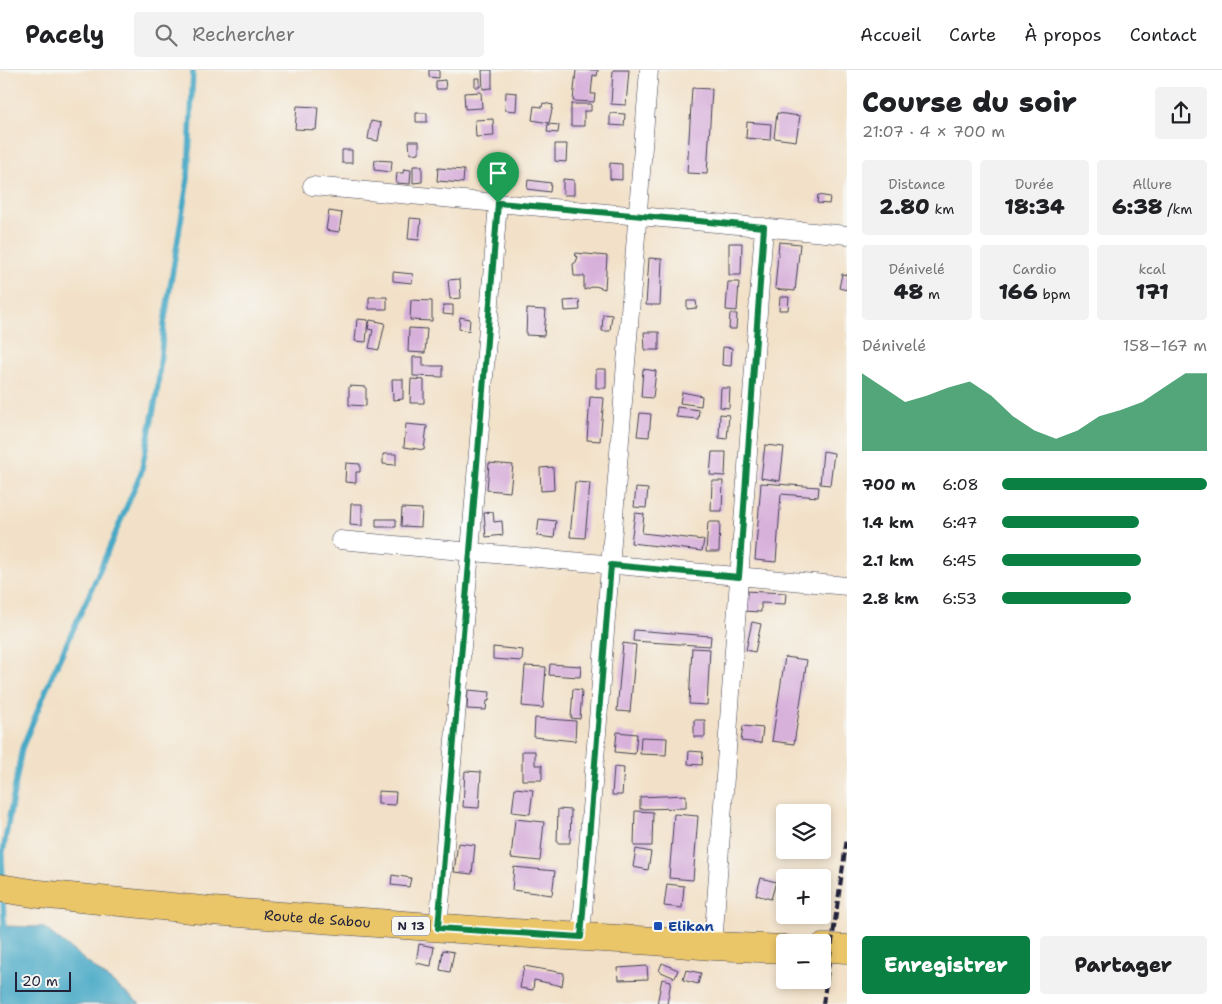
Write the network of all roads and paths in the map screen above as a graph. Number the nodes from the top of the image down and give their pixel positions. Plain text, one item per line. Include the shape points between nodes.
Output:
1 (649, 70) edge
2 (312, 186) dead end
3 (498, 203) junction
4 (638, 216) junction
5 (764, 227) junction
6 (847, 235) edge
7 (340, 540) dead end
8 (470, 552) junction
9 (611, 565) junction
10 (739, 577) junction
11 (847, 586) edge
12 (0, 888) edge
13 (438, 928) junction
14 (581, 937) junction
15 (713, 946) junction
16 (831, 948) edge
17 (776, 949) edge
18 (847, 949) edge

1 - 4 street
2 - 3 street
3 - 4 street
3 - 8 street
4 - 5 street
4 - 9 street
5 - 6 street
5 - 10 street
7 - 8 street
8 - 9 street
8 - 13 street
9 - 10 street
9 - 14 street
10 - 11 street
10 - 15 street
12 - 13 main road, Route de Sabou / N 13 via 212,911
13 - 14 main road, Route de Sabou / N 13
14 - 15 main road, Route de Sabou / N 13
15 - 17 main road, Route de Sabou / N 13
16 - 18 main road

